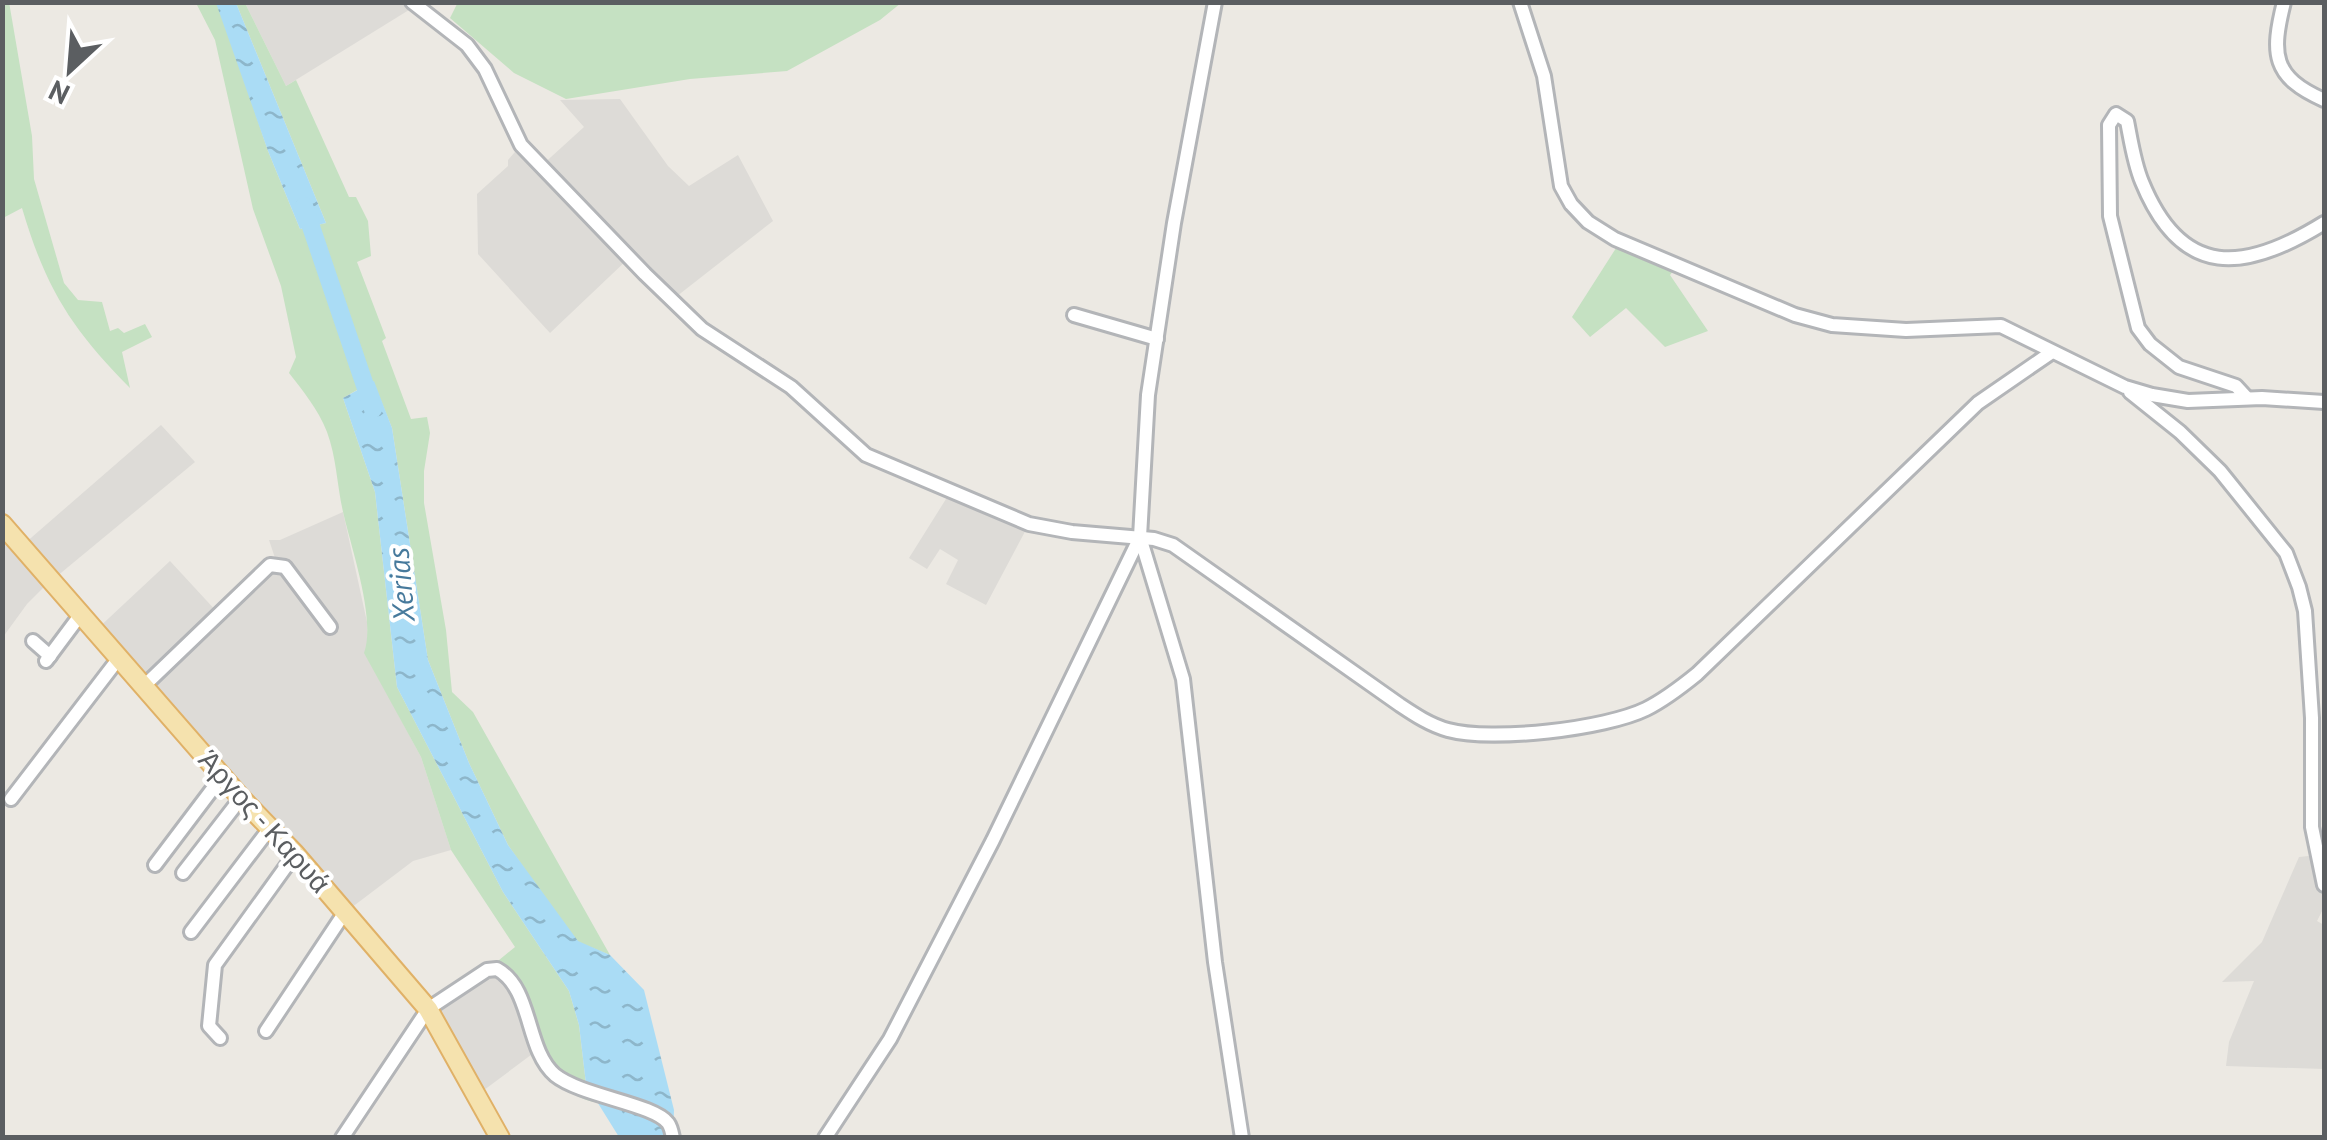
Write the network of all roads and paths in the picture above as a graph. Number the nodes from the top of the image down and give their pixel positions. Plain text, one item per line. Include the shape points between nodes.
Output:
1 (412, 2) edge
2 (1215, 2) edge
3 (1520, 2) edge
4 (2284, 2) edge
5 (2324, 100) edge
6 (2324, 223) edge
7 (1074, 315) dead end
8 (1156, 339) junction
9 (2052, 352) junction
10 (2125, 387) junction
11 (2248, 398) junction
12 (2324, 402) edge
13 (2, 524) edge
14 (1140, 537) junction
15 (81, 614) junction
16 (330, 626) dead end
17 (32, 641) dead end
18 (119, 658) junction
19 (144, 686) junction
20 (223, 776) junction
21 (241, 798) junction
22 (11, 799) dead end
23 (270, 828) junction
24 (295, 854) junction
25 (156, 865) dead end
26 (183, 873) dead end
27 (2324, 884) edge
28 (345, 912) junction
29 (191, 932) dead end
30 (428, 1009) junction
31 (266, 1030) dead end
32 (220, 1038) dead end
33 (342, 1138) edge
34 (500, 1138) edge
35 (673, 1138) edge
36 (826, 1138) edge
37 (1242, 1138) edge

1 - 14 street via 473,52 520,145 645,274 702,328 791,388 866,454 1029,524
2 - 8 street
3 - 9 street via 1544,76 1561,186 1588,222 1795,314 1866,329 1989,324
4 - 5 street via 2278,64 2298,87
6 - 11 street via 2254,254 2206,258 2170,232 2152,204 2127,121 2116,114 2109,126 2110,216 2138,328 2179,367 2236,386
7 - 8 street
8 - 14 street
9 - 10 street
9 - 14 street via 1978,403 1696,674 1644,710 1605,723 1472,734 1436,726 1187,553
10 - 11 street via 2179,400
10 - 27 street via 2220,471 2286,553 2305,611 2312,827
11 - 12 street
13 - 15 main road, Άργος - Καρυά
14 - 36 street via 890,1039
14 - 37 street via 1183,679
15 - 17 street via 48,658
15 - 18 main road, Άργος - Καρυά
16 - 19 street via 285,567 270,565
18 - 19 main road, Άργος - Καρυά
18 - 22 street
19 - 20 main road, Άργος - Καρυά
20 - 21 main road, Άργος - Καρυά
20 - 25 street
21 - 23 main road, Άργος - Καρυά
21 - 26 street
23 - 24 main road, Άργος - Καρυά
23 - 29 street
24 - 28 main road, Άργος - Καρυά
24 - 32 street via 215,966 209,1026
28 - 30 main road, Άργος - Καρυά
28 - 31 street
30 - 33 street
30 - 34 main road, Άργος - Καρυά
30 - 35 street via 497,969 512,982 546,1067 580,1090 653,1113 667,1121

